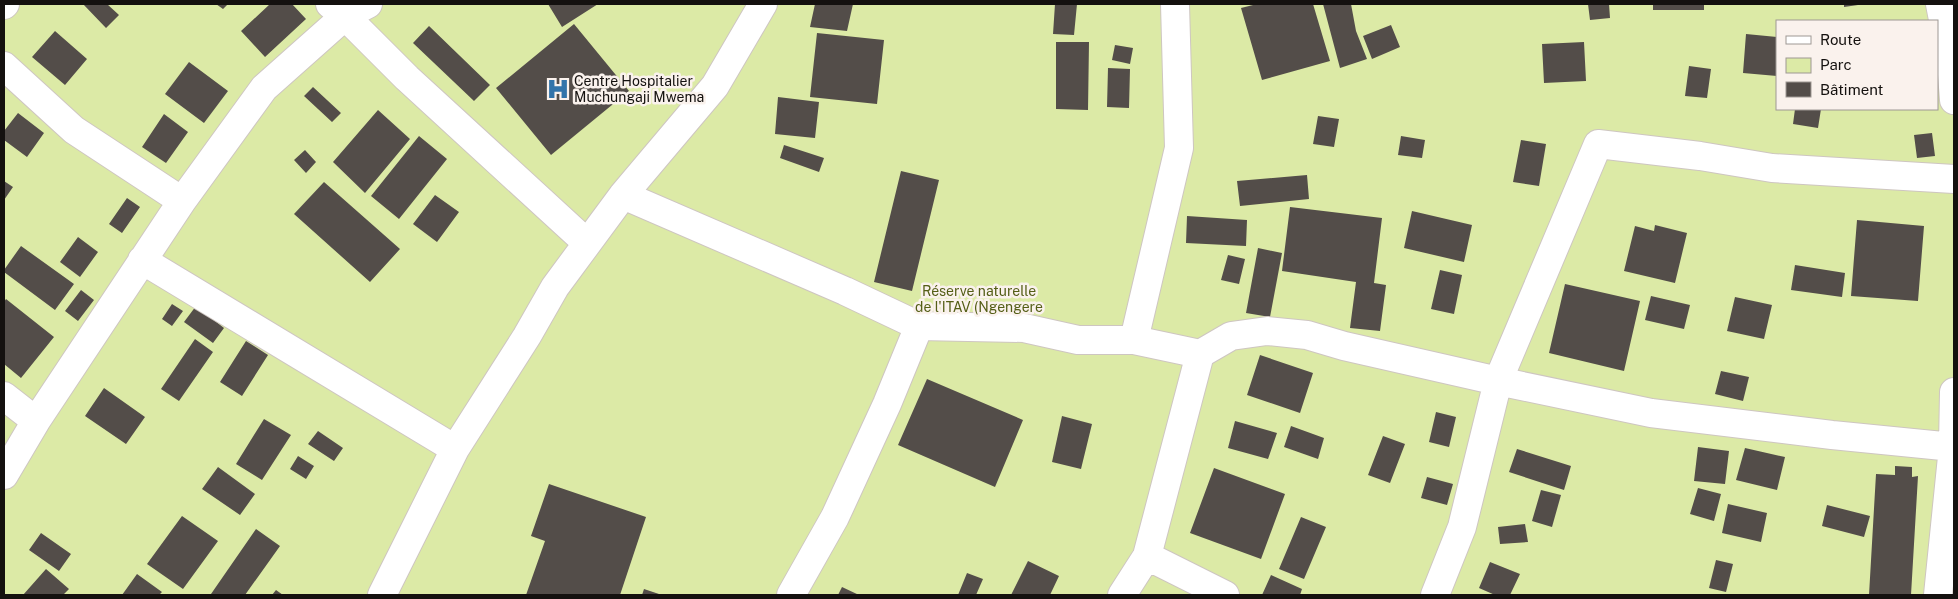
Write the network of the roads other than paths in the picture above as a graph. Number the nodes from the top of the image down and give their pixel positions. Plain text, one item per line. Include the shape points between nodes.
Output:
1 (763, 4) edge
2 (1175, 4) edge
3 (1940, 4) edge
4 (348, 8) edge
5 (1953, 61) edge
6 (4, 66) edge
7 (1954, 100) edge
8 (1954, 179) edge
9 (623, 195) junction
10 (182, 201) junction
11 (586, 244) junction
12 (142, 260) junction
13 (919, 326) junction
14 (1134, 340) junction
15 (1200, 354) junction
16 (1498, 381) junction
17 (1954, 392) edge
18 (4, 396) edge
19 (36, 421) junction
20 (1953, 446) junction
21 (454, 449) junction
22 (4, 475) edge
23 (1147, 556) junction
24 (382, 595) edge
25 (791, 595) edge
26 (1122, 595) edge
27 (1225, 595) edge
28 (1435, 595) edge
29 (1938, 595) edge

1 - 9 street via 715,86
2 - 14 street via 1179,148
3 - 5 street
4 - 10 street via 264,88
4 - 11 street via 407,78
5 - 7 street
6 - 10 street via 74,130
8 - 16 street via 1772,168 1598,144
9 - 11 street
9 - 13 street
10 - 12 street
11 - 21 street via 555,287
12 - 19 street
12 - 21 street
13 - 14 street via 1024,328 1078,340
13 - 25 street via 835,517
14 - 15 street
15 - 16 street via 1231,336 1267,331 1306,335
15 - 23 street
16 - 20 street via 1651,413
16 - 28 street via 1462,527
17 - 20 street
18 - 19 street
19 - 22 street
20 - 29 street
21 - 24 street
23 - 26 street
23 - 27 street

